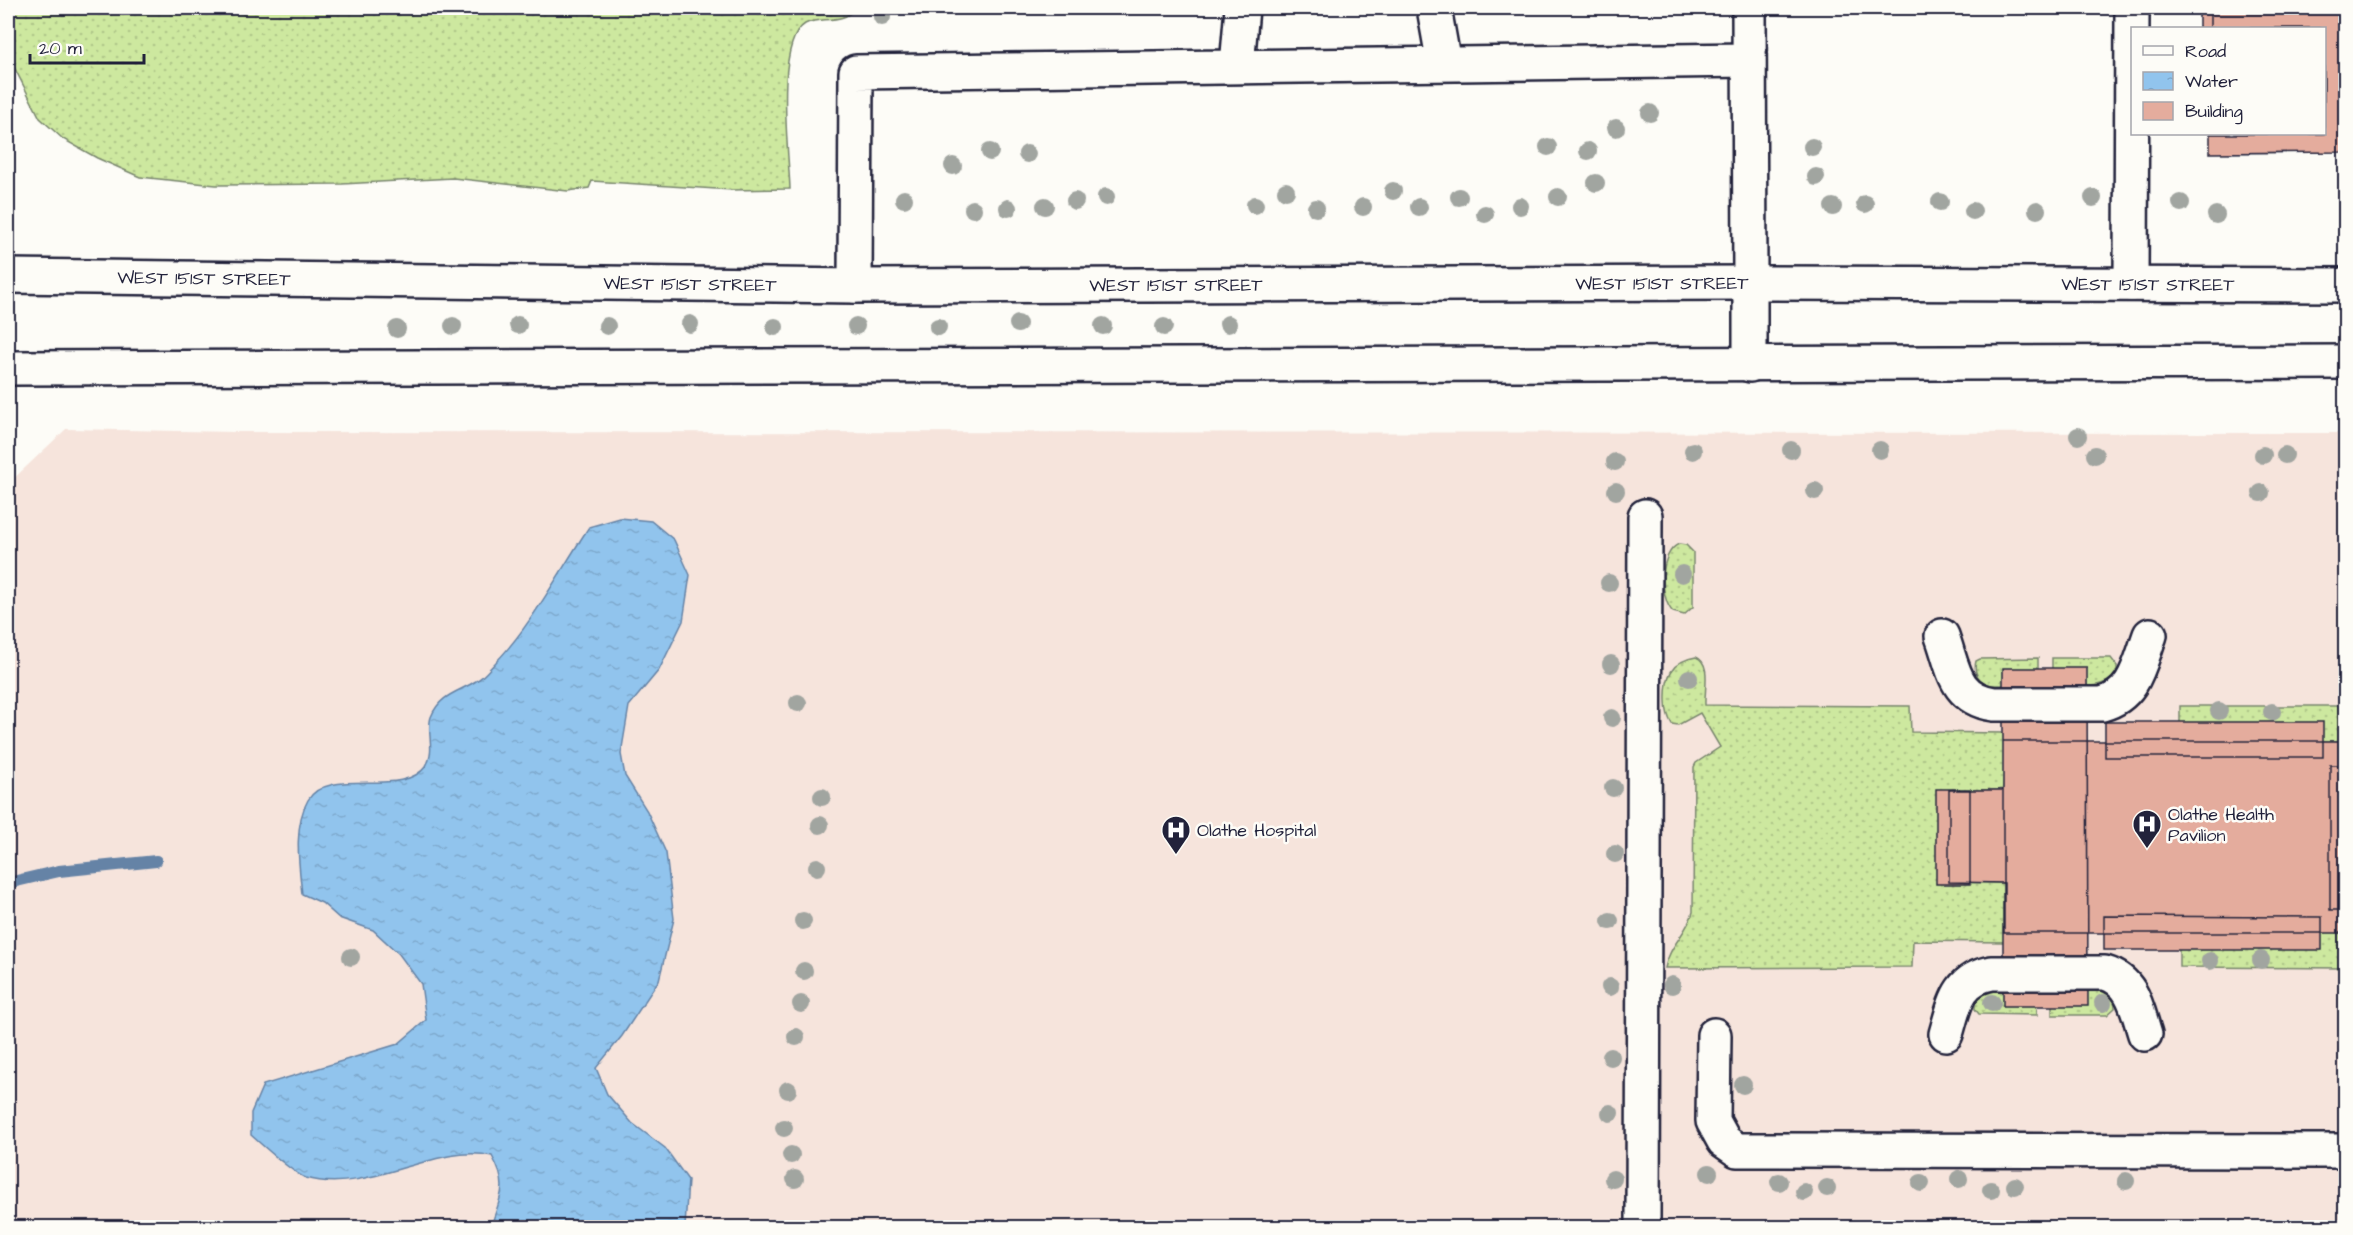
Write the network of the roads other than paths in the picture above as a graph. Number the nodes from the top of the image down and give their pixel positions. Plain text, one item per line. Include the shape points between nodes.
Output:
1 (1242, 8) edge
2 (1434, 8) edge
3 (1749, 8) edge
4 (2132, 8) edge
5 (2132, 27) edge
6 (1749, 60) junction
7 (1444, 64) junction
8 (1237, 66) junction
9 (2132, 135) edge
10 (8, 276) edge
11 (1750, 283) junction
12 (2131, 284) junction
13 (855, 285) junction
14 (2346, 285) edge
15 (2346, 362) edge
16 (1750, 365) junction
17 (8, 368) edge
18 (1645, 516) dead end
19 (2150, 635) dead end
20 (1942, 636) dead end
21 (1946, 1034) dead end
22 (2145, 1034) dead end
23 (1713, 1035) dead end
24 (2346, 1151) edge
25 (1643, 1227) edge

1 - 8 main road
2 - 7 main road
3 - 6 main road
4 - 5 main road
6 - 7 main road
6 - 11 main road
7 - 8 main road
8 - 13 main road via 856,72
9 - 12 main road
10 - 13 main road, WEST 151ST STREET
11 - 12 main road, WEST 151ST STREET
11 - 13 main road, WEST 151ST STREET
11 - 16 main road
12 - 14 main road, WEST 151ST STREET
15 - 16 main road
16 - 17 main road
18 - 25 main road
19 - 20 main road via 2130,687 2117,700 2102,704 1978,702 1966,695 1959,683
21 - 22 main road via 1958,996 1977,975 2105,973 2125,982
23 - 24 main road via 1713,1121 1724,1141 1737,1150

